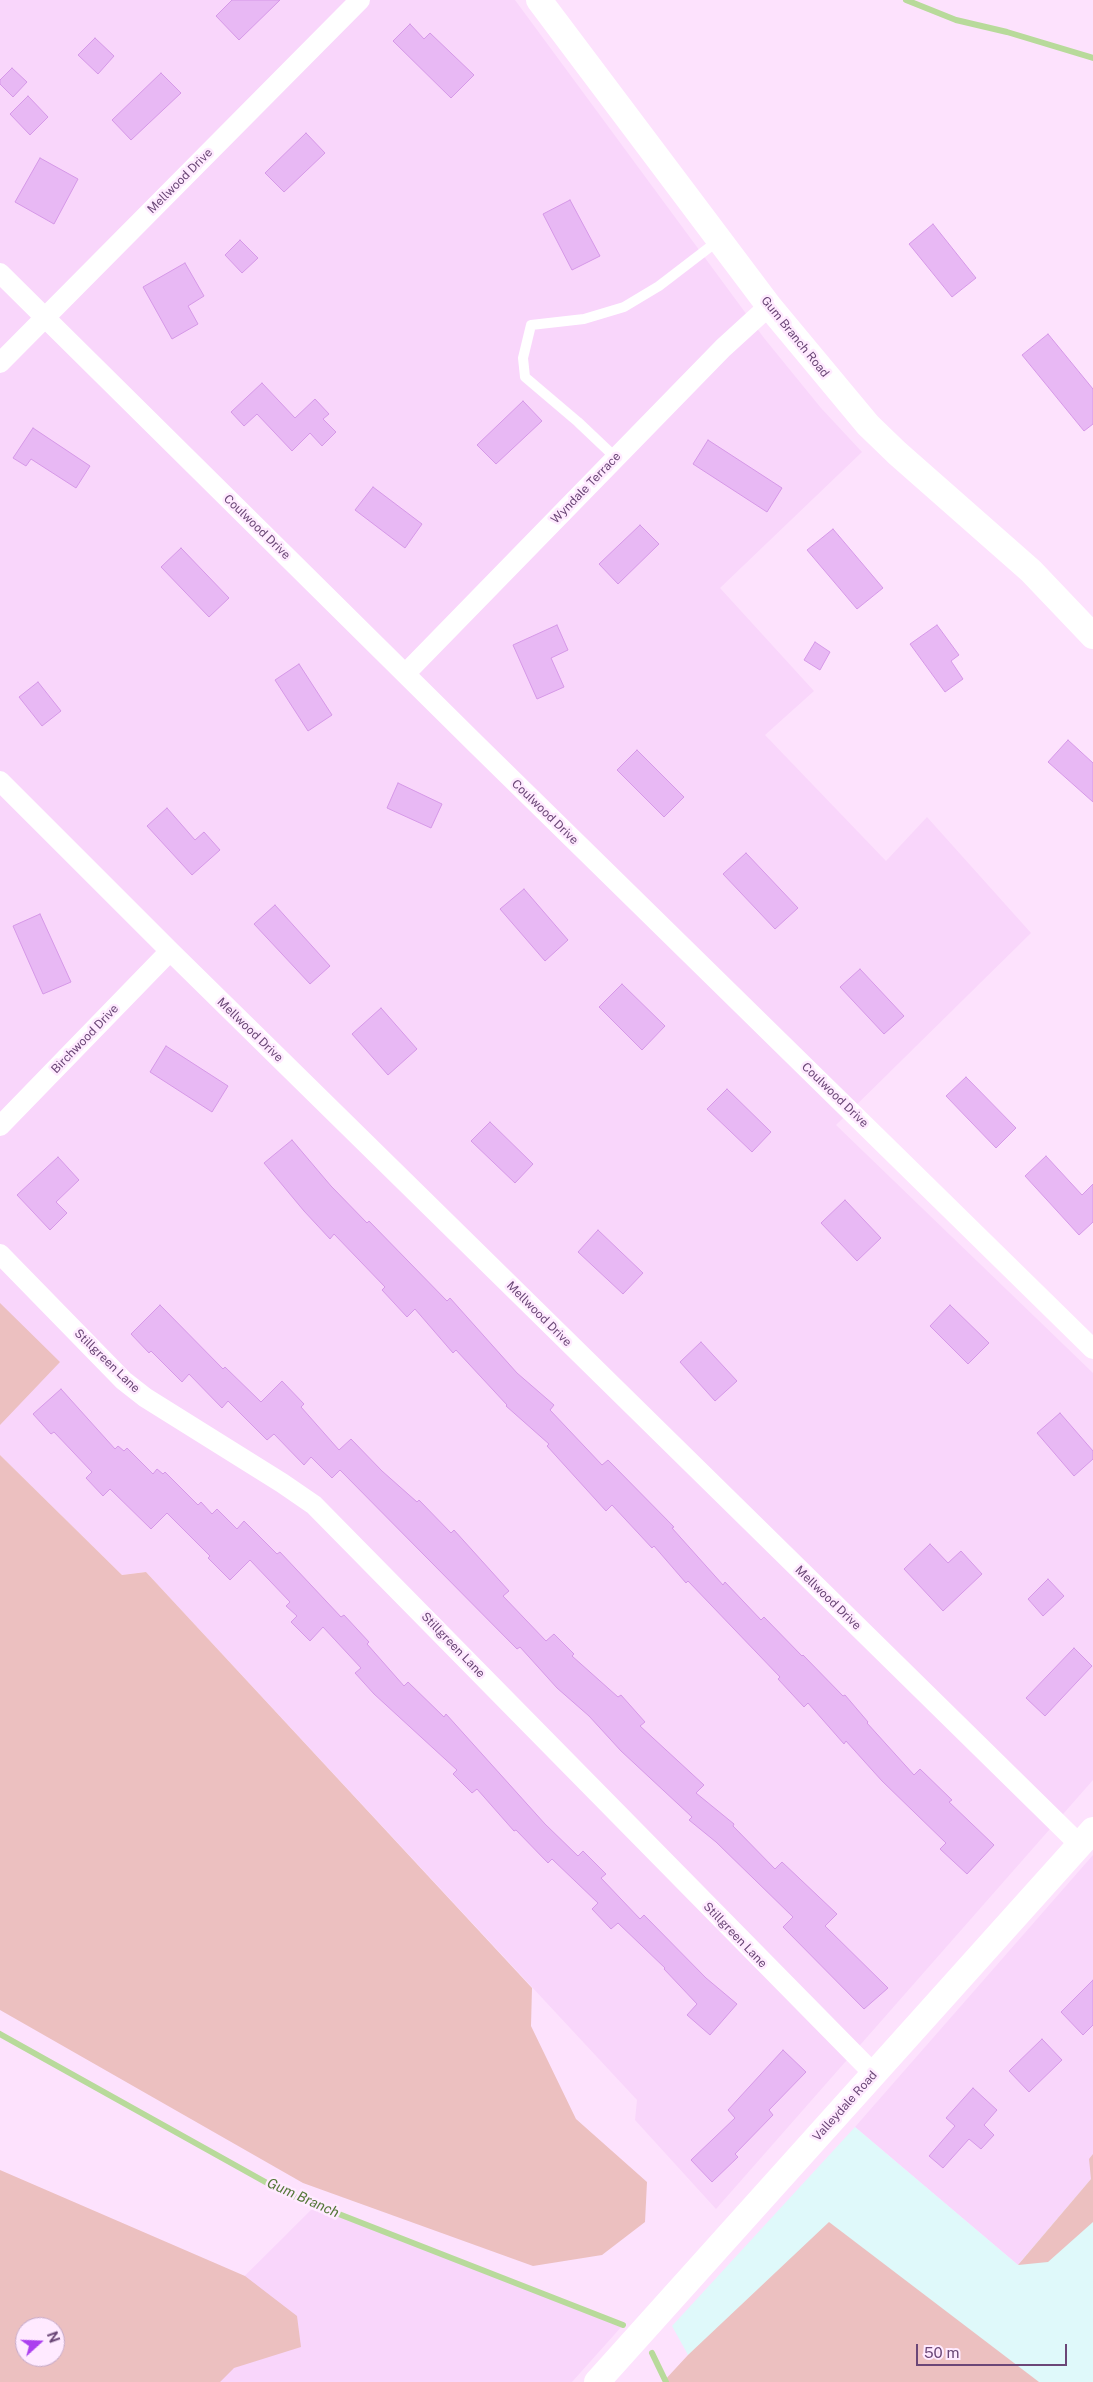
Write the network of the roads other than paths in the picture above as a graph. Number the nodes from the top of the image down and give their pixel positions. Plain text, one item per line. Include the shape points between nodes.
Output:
1 (360, 0) edge
2 (539, 0) edge
3 (719, 240) junction
4 (0, 273) edge
5 (769, 306) junction
6 (44, 318) junction
7 (0, 363) edge
8 (616, 458) junction
9 (1093, 636) edge
10 (406, 673) junction
11 (0, 781) edge
12 (170, 951) junction
13 (0, 1126) edge
14 (0, 1254) edge
15 (1093, 1349) edge
16 (1086, 1838) edge
17 (874, 2074) junction
18 (597, 2382) edge

1 - 6 street, Mellwood Drive
2 - 3 street, Gum Branch Road
3 - 5 street, Gum Branch Road
3 - 8 lane via 659,286 624,307 584,319 531,325 523,358 525,377
4 - 6 street, Coulwood Drive
5 - 8 street, Wyndale Terrace
5 - 9 street, Gum Branch Road via 868,425 1031,571
6 - 7 street, Mellwood Drive
6 - 10 street, Coulwood Drive
8 - 10 street, Wyndale Terrace
10 - 15 street, Coulwood Drive
11 - 12 street, Mellwood Drive
12 - 13 street, Birchwood Drive
12 - 16 street, Mellwood Drive
14 - 17 street, Stillgreen Lane via 123,1380 314,1505
16 - 17 street, Valleydale Road
17 - 18 street, Valleydale Road

